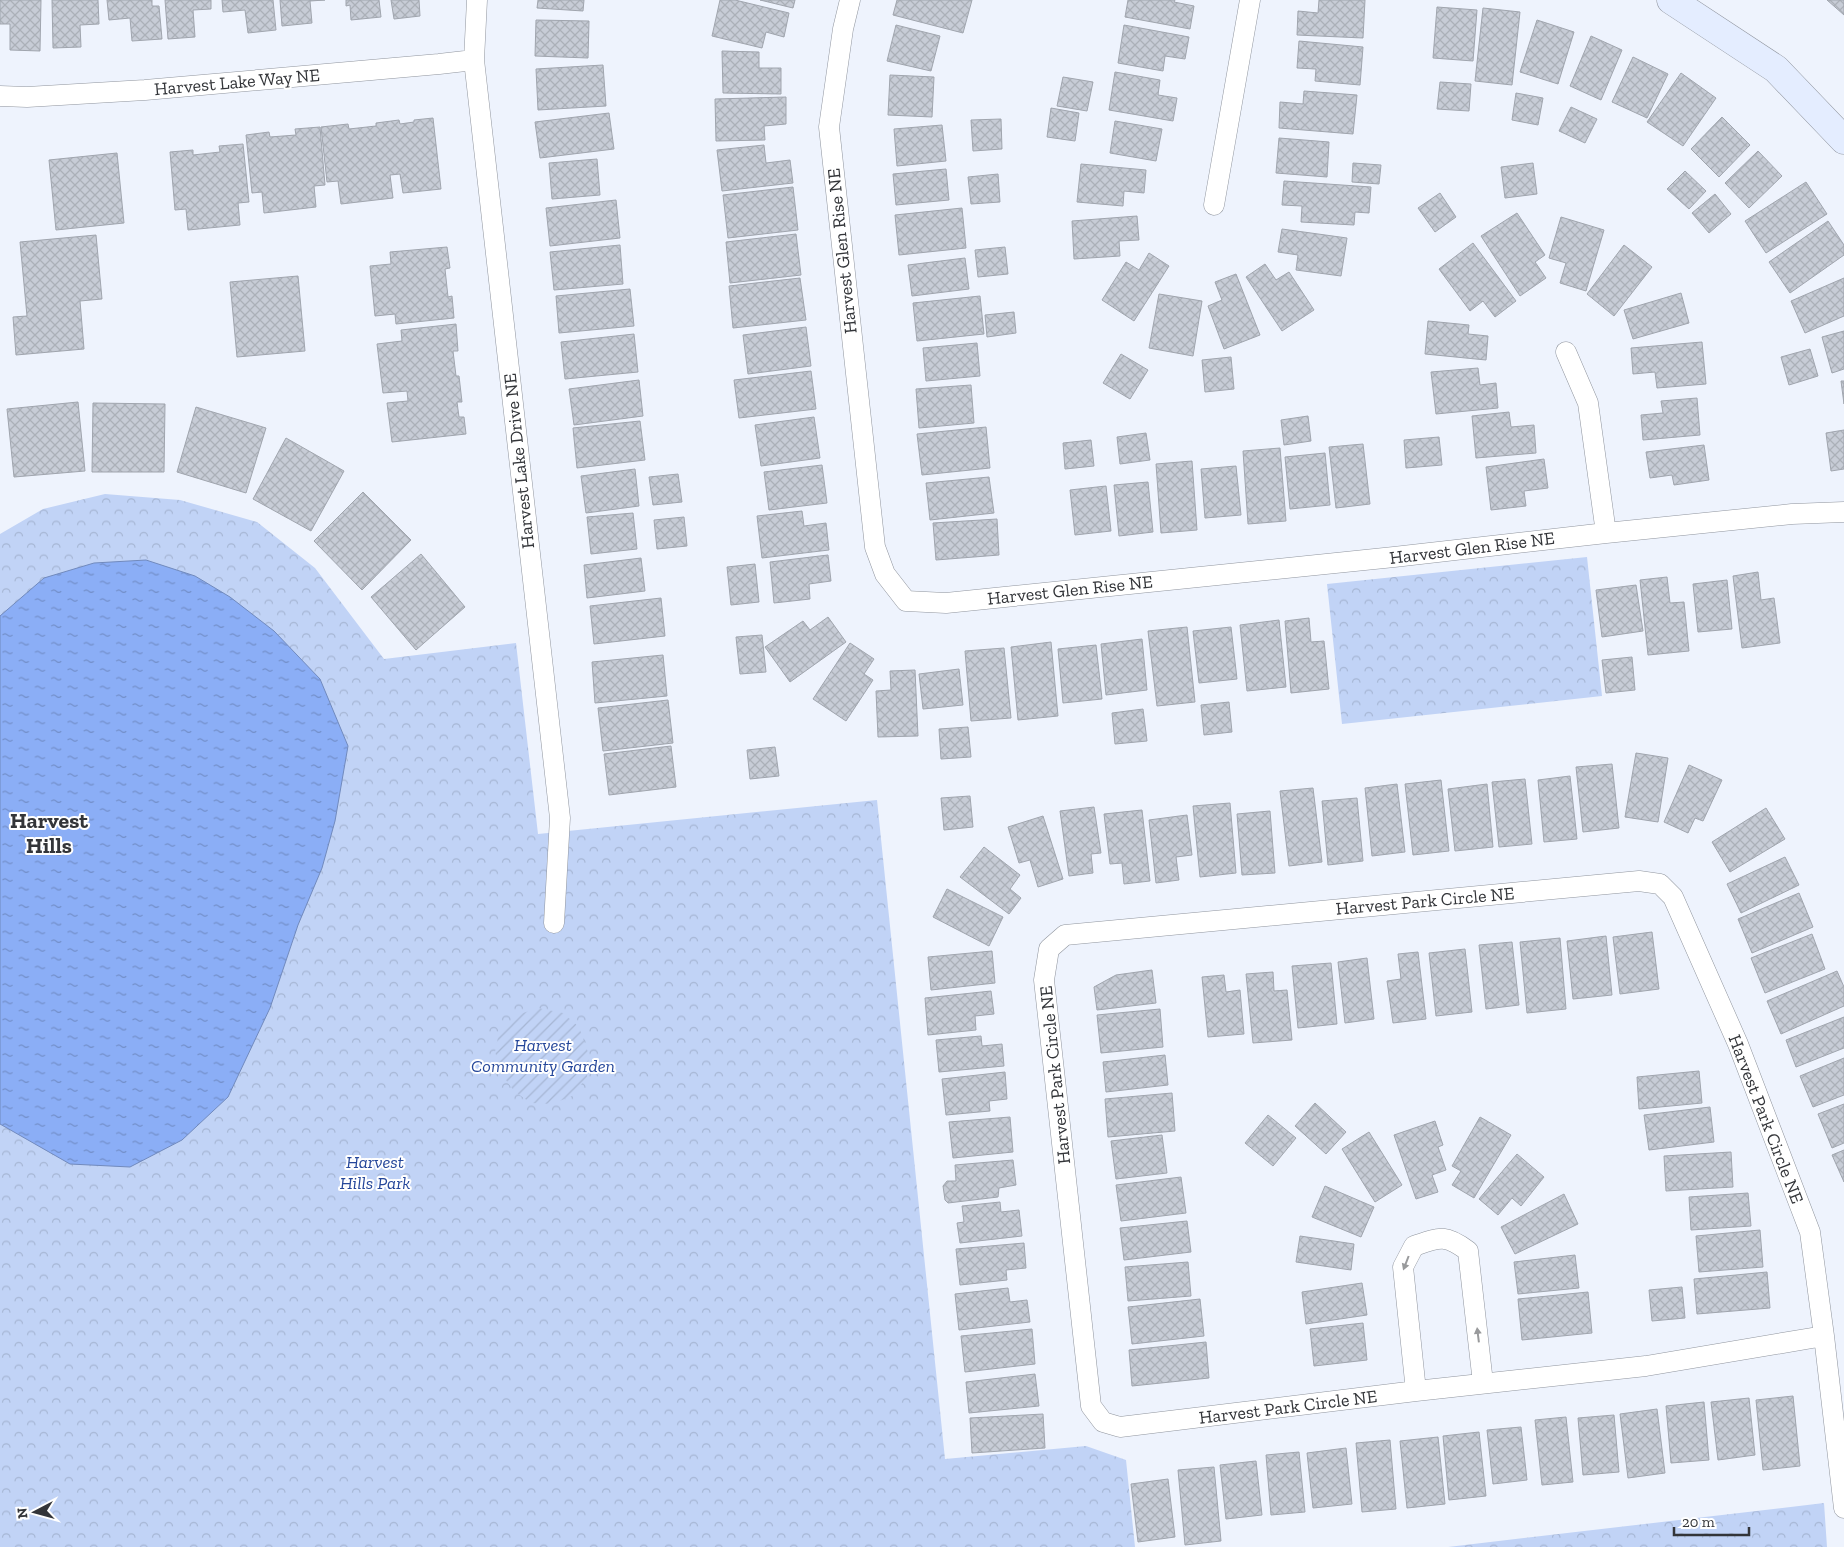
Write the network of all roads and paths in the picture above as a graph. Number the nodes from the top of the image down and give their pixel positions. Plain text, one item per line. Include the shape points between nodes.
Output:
1 (477, 0) edge
2 (850, 0) edge
3 (1250, 0) edge
4 (1671, 0) edge
5 (474, 60) junction
6 (0, 96) edge
7 (1844, 140) edge
8 (1214, 205) dead end
9 (1566, 352) dead end
10 (1844, 512) edge
11 (1606, 533) junction
12 (554, 923) dead end
13 (1824, 1336) junction
14 (1483, 1383) junction
15 (1416, 1391) junction
16 (1844, 1508) edge

1 - 5 street, Harvest Lake Drive NE
2 - 11 street, Harvest Glen Rise NE via 842,29 829,127 875,547 885,574 906,601 946,604
3 - 8 street
4 - 7 street via 1776,69
5 - 6 street, Harvest Lake Way NE via 145,90
5 - 12 street, Harvest Lake Drive NE via 560,818
9 - 11 street via 1588,403
10 - 11 street, Harvest Glen Rise NE via 1792,514
13 - 14 street, Harvest Park Circle NE via 1646,1366
13 - 15 street, Harvest Park Circle NE via 1810,1232 1738,1044 1673,897 1660,884 1639,881 1065,935 1049,949 1044,980 1091,1406 1103,1422 1120,1427
13 - 16 street, Harvest Park Circle NE
14 - 15 street, Harvest Park Circle NE
14 -> 15 street via 1468,1251 1453,1239 1436,1238 1414,1246 1403,1267

